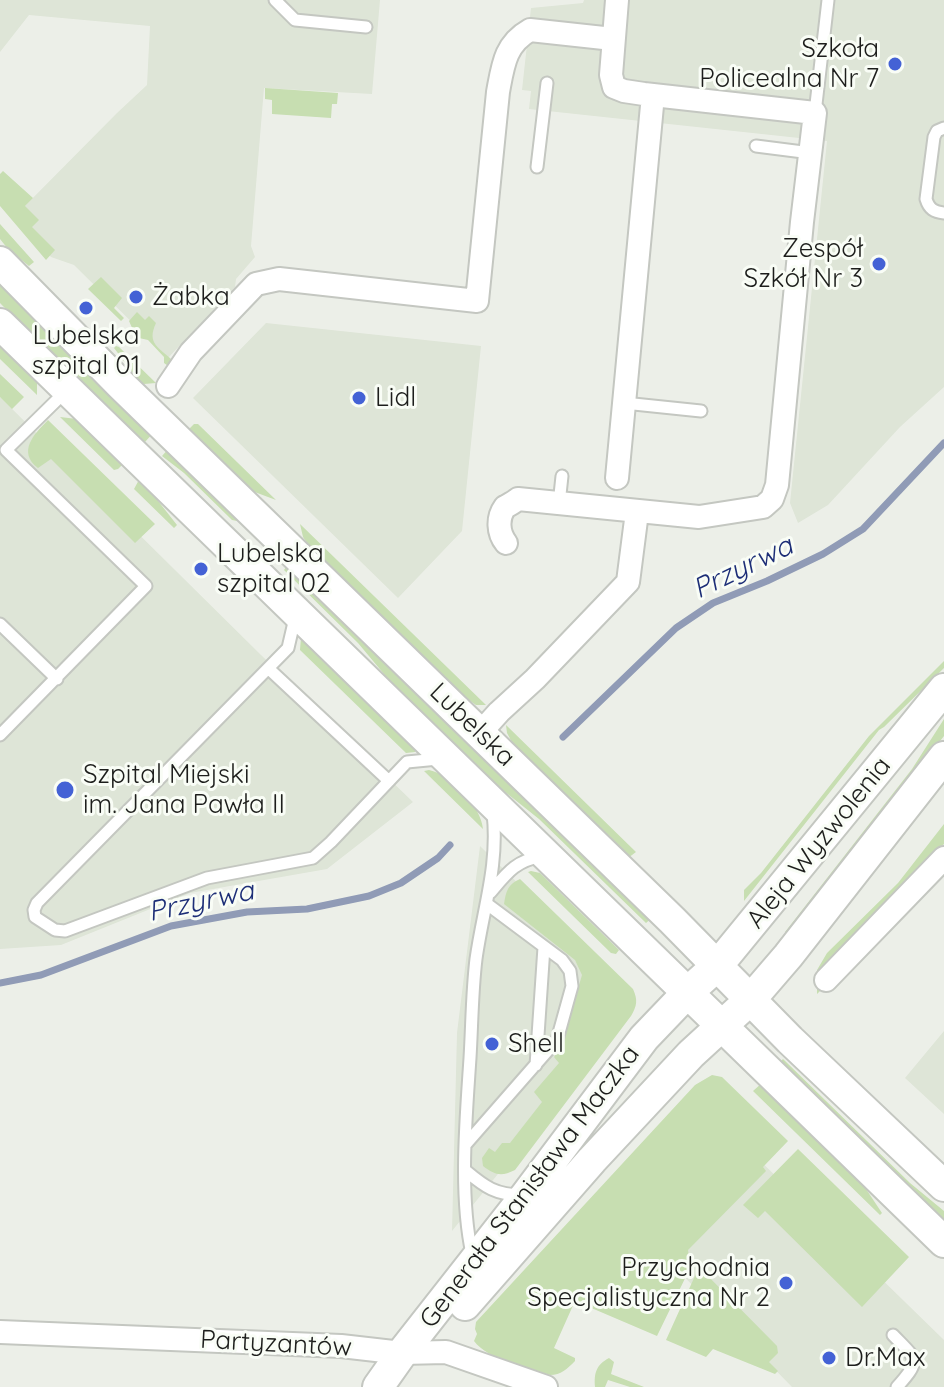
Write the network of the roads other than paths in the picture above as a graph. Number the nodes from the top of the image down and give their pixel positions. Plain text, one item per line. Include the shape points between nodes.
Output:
1 (275, 0) edge
2 (617, 0) edge
3 (828, 0) edge
4 (366, 27) dead end
5 (613, 39) junction
6 (547, 83) dead end
7 (653, 95) junction
8 (815, 113) junction
9 (944, 128) edge
10 (756, 146) dead end
11 (811, 153) junction
12 (537, 167) dead end
13 (944, 213) edge
14 (0, 262) edge
15 (0, 324) edge
16 (168, 386) joint
17 (67, 390) junction
18 (624, 403) junction
19 (146, 408) junction
20 (701, 411) dead end
21 (562, 476) dead end
22 (621, 500) junction
23 (559, 504) junction
24 (273, 531) junction
25 (506, 543) dead end
26 (244, 562) junction
27 (296, 613) junction
28 (0, 624) edge
29 (269, 669) junction
30 (57, 679) junction
31 (944, 689) edge
32 (480, 733) junction
33 (0, 735) edge
34 (944, 757) edge
35 (446, 758) junction
36 (389, 781) junction
37 (492, 802) junction
38 (545, 855) junction
39 (944, 858) edge
40 (488, 899) junction
41 (544, 947) junction
42 (718, 965) junction
43 (826, 980) dead end
44 (688, 992) junction
45 (751, 999) junction
46 (721, 1026) junction
47 (536, 1065) junction
48 (466, 1144) junction
49 (466, 1171) junction
50 (944, 1186) edge
51 (526, 1195) junction
52 (944, 1242) edge
53 (474, 1262) junction
54 (0, 1332) edge
55 (893, 1335) dead end
56 (413, 1352) junction
57 (378, 1387) edge
58 (386, 1387) edge
59 (546, 1387) edge
60 (897, 1387) edge

1 - 4 lane via 295,20
2 - 5 street
3 - 8 lane
5 - 7 street via 614,87
5 - 16 street via 530,30 509,49 498,92 477,301 265,281 256,284 191,352
6 - 12 lane
7 - 8 street
7 - 18 street
8 - 11 street
9 - 13 lane via 934,137 926,199 936,212
10 - 11 lane
11 - 22 street via 772,499 763,507 699,517
14 - 19 main road, Lubelska
15 - 17 main road, Lubelska
16 - 19 lane
17 - 26 main road, Lubelska
17 - 30 lane via 6,450 146,586
18 - 20 lane
18 - 22 street
19 - 24 main road, Lubelska
21 - 23 lane
22 - 23 street
22 - 32 street via 628,582
23 - 25 street via 518,499 505,507 499,522
24 - 26 main road
24 - 32 main road, Lubelska
26 - 27 main road, Lubelska
27 - 29 lane via 288,648
27 - 35 main road, Lubelska
28 - 30 lane
29 - 36 lane
29 - 36 lane via 37,903 35,917 65,931 207,878 313,858
30 - 33 lane
31 - 42 main road, Aleja Wyzwolenia
32 - 42 main road, Lubelska
34 - 45 main road, Aleja Wyzwolenia
35 - 36 lane via 407,762
35 - 37 main road, Lubelska
37 - 38 main road, Lubelska
37 - 40 lane
38 - 40 lane via 512,867
38 - 44 main road, Lubelska
39 - 43 street
40 - 41 lane
40 - 48 lane via 476,959
41 - 47 lane
41 - 47 lane via 567,965 572,986 557,1040
42 - 44 main road, Aleja Wyzwolenia
42 - 45 main road, Lubelska
44 - 46 main road, Lubelska
44 - 51 main road, Generała Stanisława Maczka via 644,1038
45 - 46 main road, Aleja Wyzwolenia
45 - 50 main road, Lubelska
46 - 52 main road, Lubelska
46 - 56 main road, Generała Stanisława Maczka
47 - 48 lane
48 - 49 lane
49 - 51 lane via 500,1193
49 - 53 lane via 466,1222
51 - 53 main road, Generała Stanisława Maczka
53 - 56 main road, Generała Stanisława Maczka
54 - 56 street, Partyzantów
55 - 60 lane via 915,1362
56 - 57 main road, Generała Stanisława Maczka
56 - 58 main road, Generała Stanisława Maczka
56 - 59 street, Partyzantów via 446,1352

